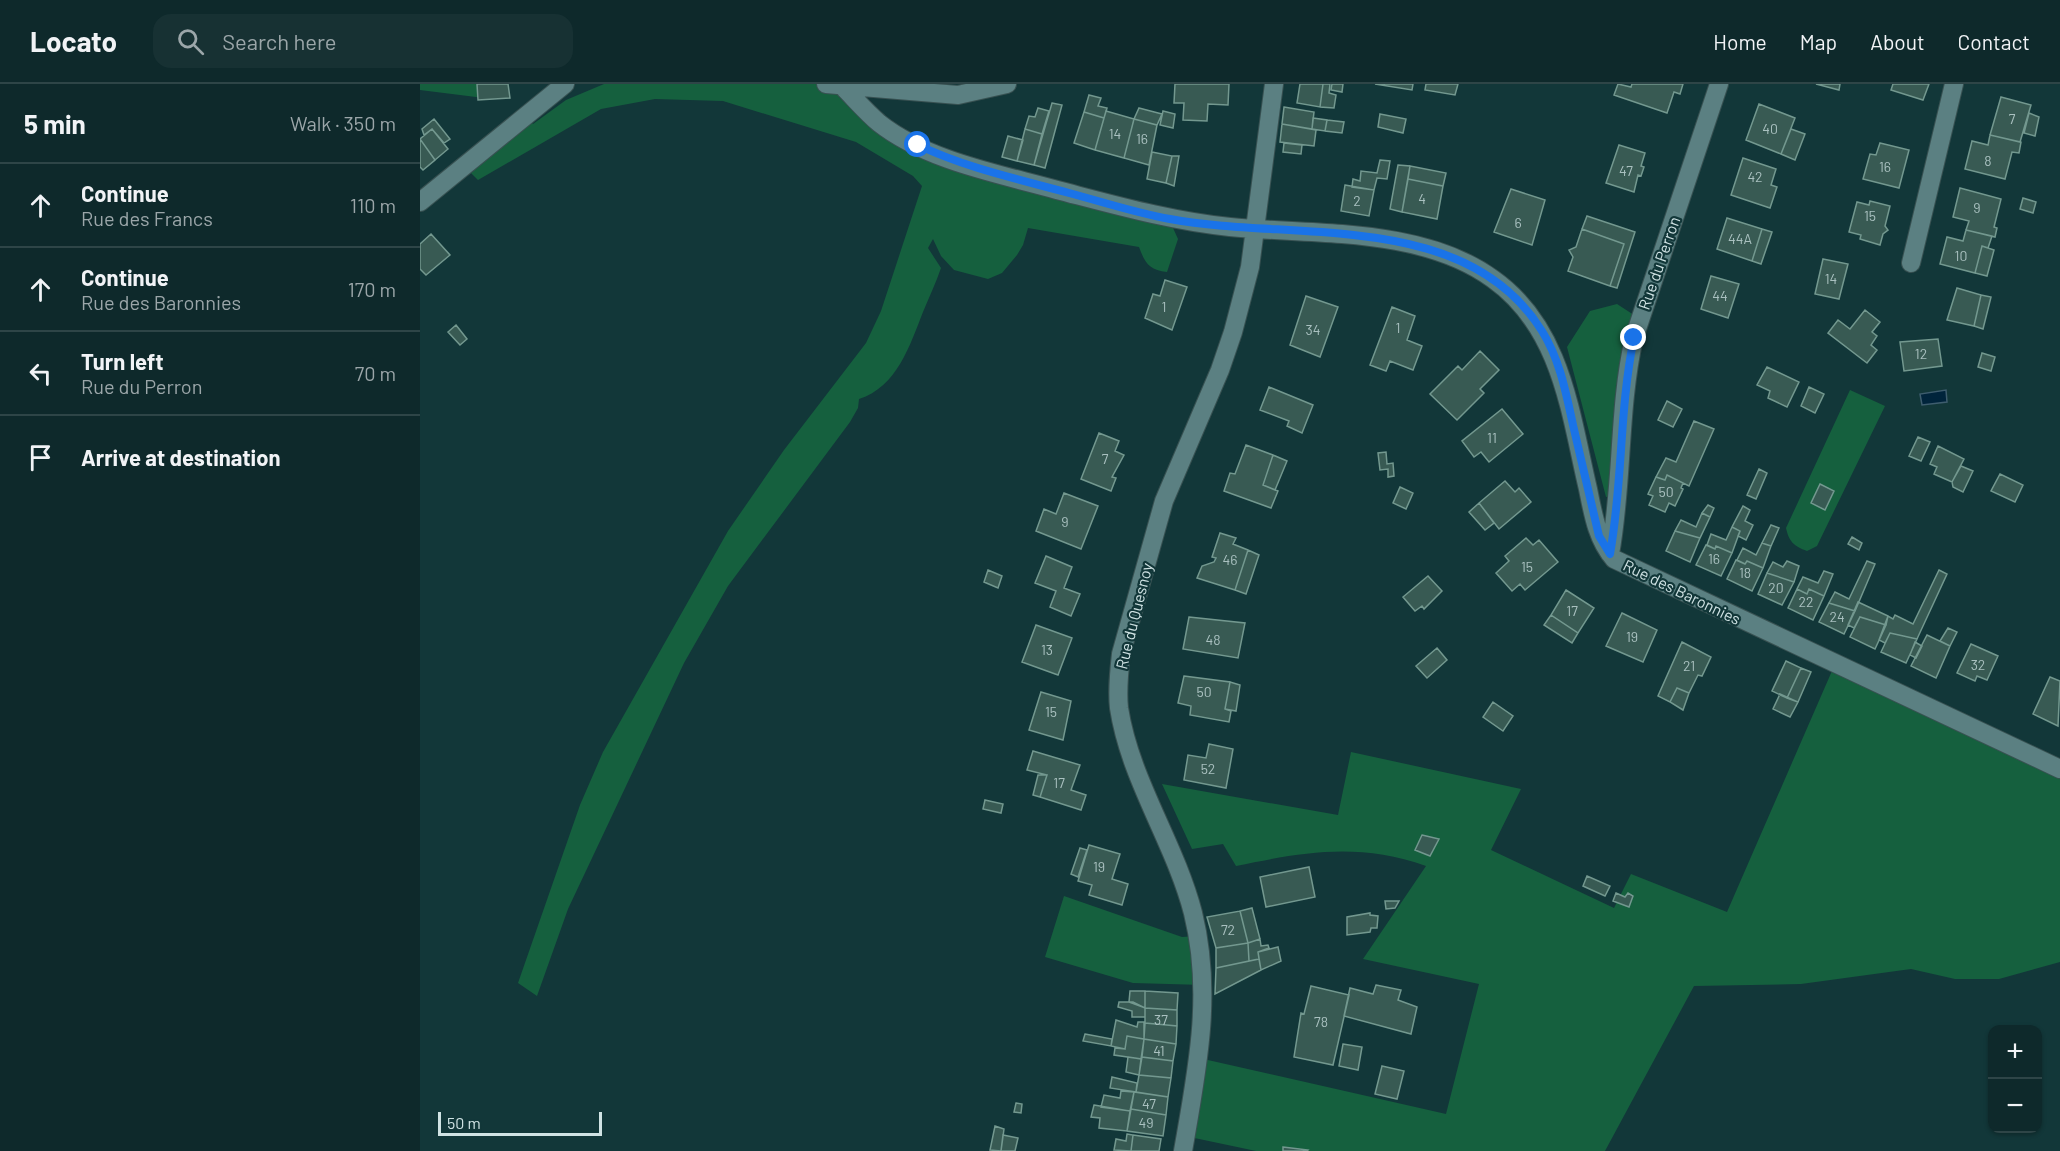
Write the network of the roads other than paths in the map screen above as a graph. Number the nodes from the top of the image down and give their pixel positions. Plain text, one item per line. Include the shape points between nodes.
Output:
1 (564, 84) edge
2 (1007, 84) edge
3 (1274, 84) edge
4 (1719, 84) edge
5 (1954, 84) edge
6 (835, 86) edge
7 (420, 202) edge
8 (1256, 229) junction
9 (1911, 263) dead end
10 (1610, 554) junction
11 (2060, 769) edge
12 (1183, 1151) edge

1 - 7 street
2 - 6 street via 958,95
3 - 8 street, Rue du Quesnoy
4 - 10 street, Rue du Perron via 1634,338 1618,512
5 - 9 street
6 - 8 street, Rue des Baronnies via 880,123 952,162 1169,219
8 - 10 street, Rue des Baronnies via 1418,246 1472,265 1514,296 1542,332 1556,360 1599,536
8 - 12 street, Rue du Quesnoy via 1233,332 1164,501 1121,654 1118,679 1127,744 1168,842 1192,911 1202,959 1199,1058
10 - 11 street, Rue des Baronnies via 1623,565

